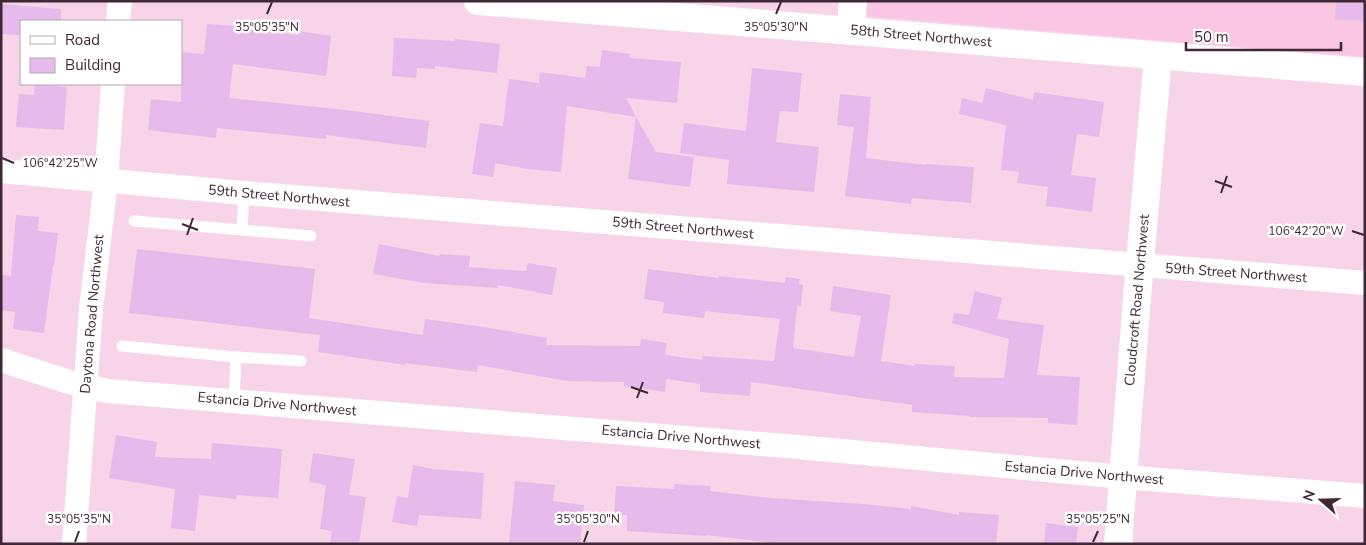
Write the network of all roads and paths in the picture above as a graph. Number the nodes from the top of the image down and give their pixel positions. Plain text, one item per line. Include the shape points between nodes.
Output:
1 (120, 1) edge
2 (478, 1) edge
3 (853, 1) edge
4 (118, 20) edge
5 (851, 31) junction
6 (1158, 56) junction
7 (1365, 72) edge
8 (113, 85) edge
9 (1, 171) edge
10 (106, 181) junction
11 (244, 193) junction
12 (134, 221) dead end
13 (242, 230) junction
14 (311, 236) dead end
15 (1140, 266) junction
16 (1365, 284) edge
17 (122, 346) dead end
18 (236, 357) junction
19 (1, 360) edge
20 (301, 361) dead end
21 (86, 386) junction
22 (234, 401) junction
23 (1123, 477) junction
24 (1365, 496) edge
25 (74, 544) edge
26 (1118, 544) edge

1 - 4 street
2 - 5 street, 58th Street Northwest
3 - 5 street
5 - 6 street, 58th Street Northwest
6 - 7 street, 58th Street Northwest
6 - 15 street, Cloudcroft Road Northwest
8 - 10 street, Daytona Road Northwest
9 - 10 street, 59th Street Northwest
10 - 11 street, 59th Street Northwest
10 - 21 street, Daytona Road Northwest via 91,309
11 - 13 lane
11 - 15 street, 59th Street Northwest
12 - 13 lane
13 - 14 lane
15 - 16 street, 59th Street Northwest
15 - 23 street, Cloudcroft Road Northwest
17 - 18 lane
18 - 20 lane
18 - 22 lane
19 - 21 street, Estancia Drive Northwest
21 - 22 street, Estancia Drive Northwest
21 - 25 street, Daytona Road Northwest
22 - 23 street, Estancia Drive Northwest
23 - 24 street, Estancia Drive Northwest
23 - 26 street, Cloudcroft Road Northwest

